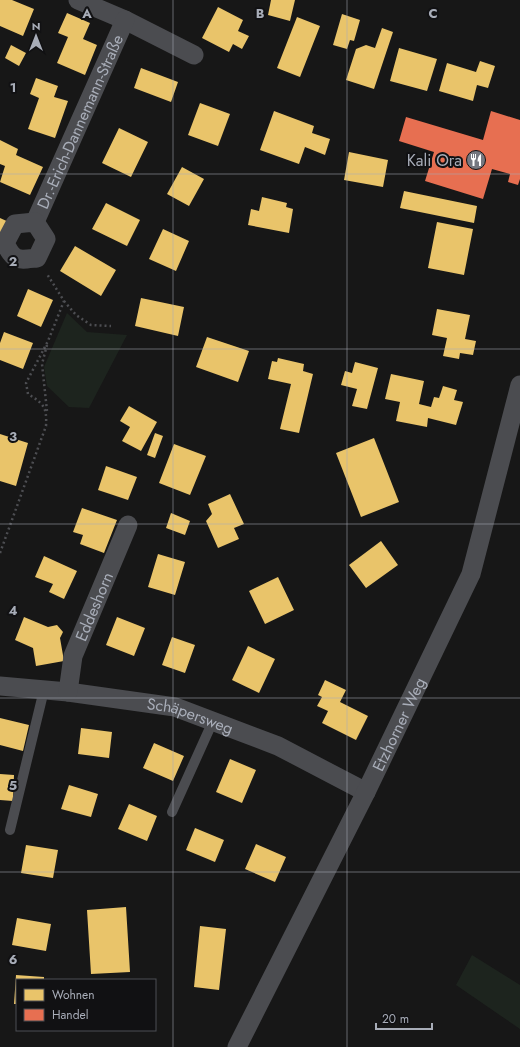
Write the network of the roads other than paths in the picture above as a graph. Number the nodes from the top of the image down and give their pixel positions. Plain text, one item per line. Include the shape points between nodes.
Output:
1 (78, 0) edge
2 (125, 20) junction
3 (194, 55) dead end
4 (35, 222) junction
5 (520, 385) edge
6 (516, 416) edge
7 (128, 525) dead end
8 (0, 686) edge
9 (44, 690) junction
10 (68, 692) junction
11 (213, 722) junction
12 (366, 792) junction
13 (172, 812) dead end
14 (10, 830) dead end
15 (237, 1047) edge

1 - 2 street, Dr.-Erich-Dannemann-Straße
2 - 3 street, Dr.-Erich-Dannemann-Straße
2 - 4 street, Dr.-Erich-Dannemann-Straße
4 - 4 street, Dr.-Erich-Dannemann-Straße via 46,239 37,258 17,260 11,255 5,243 15,224
5 - 6 street, Etzhorner Weg
6 - 12 street, Etzhorner Weg via 471,574
7 - 10 street, Eddeshorn via 73,656
8 - 9 street, Schäpersweg
9 - 10 street, Schäpersweg
9 - 14 lane
10 - 11 street, Schäpersweg via 175,707
11 - 12 street, Schäpersweg via 278,746
11 - 13 lane
12 - 15 street, Etzhorner Weg

